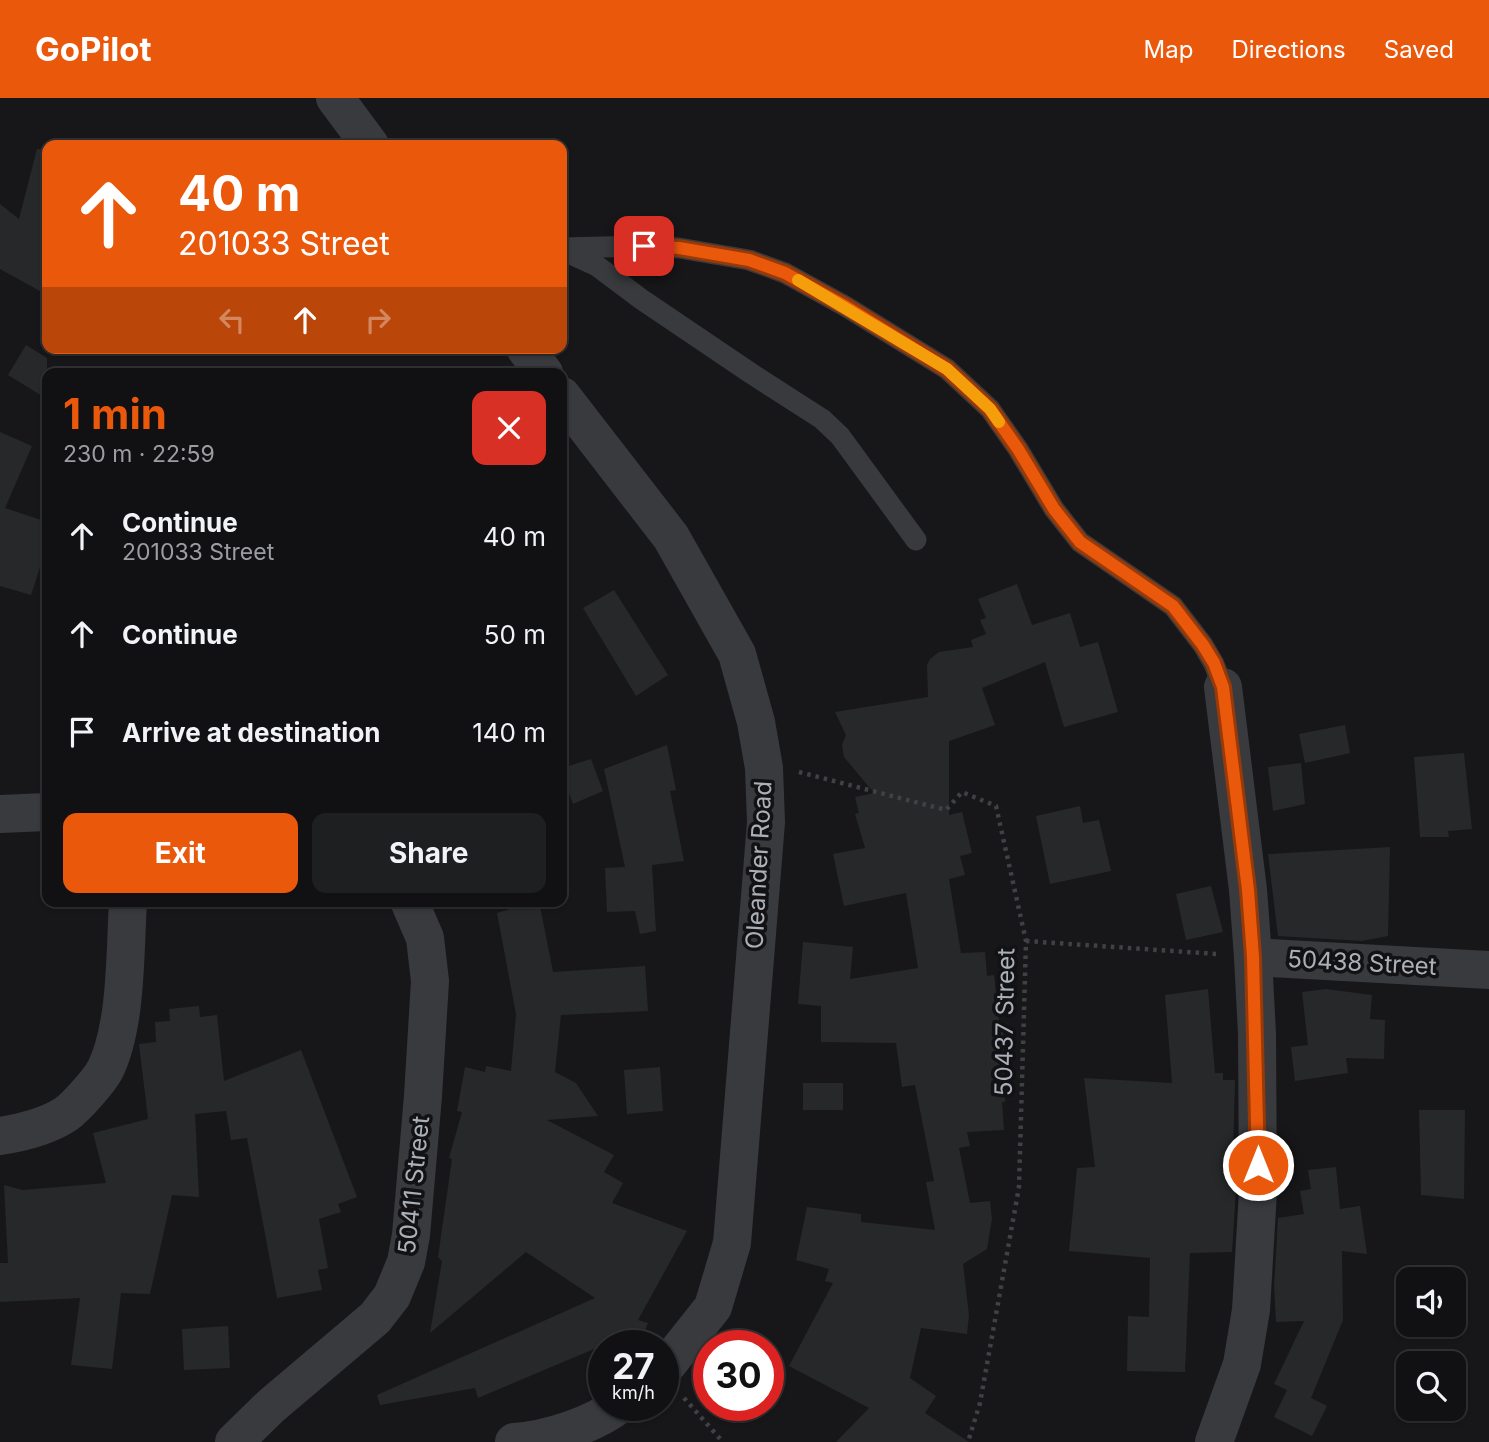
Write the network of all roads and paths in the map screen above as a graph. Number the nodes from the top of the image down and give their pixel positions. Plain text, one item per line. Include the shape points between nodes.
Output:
1 (335, 98) edge
2 (366, 140) edge
3 (567, 249) edge
4 (567, 251) edge
5 (530, 354) edge
6 (540, 368) edge
7 (567, 402) edge
8 (916, 540) dead end
9 (1223, 687) joint
10 (764, 768) junction
11 (42, 812) edge
12 (0, 814) edge
13 (128, 907) edge
14 (412, 907) edge
15 (1026, 941) junction
16 (1253, 957) junction
17 (1489, 970) edge
18 (0, 1136) edge
19 (679, 1369) edge
20 (679, 1390) edge
21 (592, 1421) edge
22 (234, 1442) edge
23 (514, 1442) edge
24 (723, 1442) edge
25 (968, 1442) edge
26 (1214, 1442) edge

1 - 2 street
3 - 9 lane via 679,248 749,260 785,273 845,306 947,369 990,409 1080,542 1173,606 1203,645
4 - 8 lane via 597,266 822,419 840,436
5 - 6 street
7 - 10 street, Oleander Road via 671,537 699,583 737,654
9 - 16 street
10 - 15 path, 50437 Street via 800,772 946,810 962,792 996,806
10 - 19 street, Oleander Road via 766,822 732,1243 713,1307
11 - 12 street
13 - 18 street via 116,1037 104,1071 66,1114
14 - 22 street, 50411 Street via 425,938 430,981 407,1262 392,1296 375,1318
15 - 16 path, 50438 Street
15 - 25 path, 50437 Street via 1019,1187 980,1403
16 - 17 street, 50438 Street
16 - 26 street via 1258,1191 1251,1310 1241,1364
20 - 24 path
21 - 23 street

